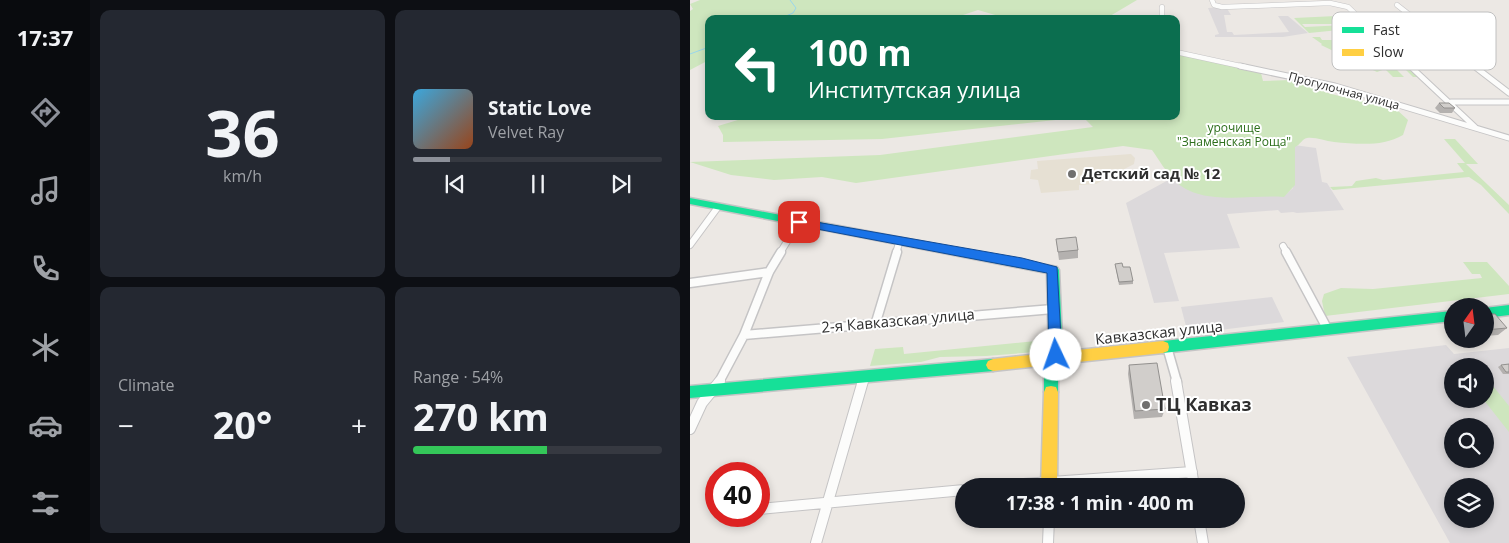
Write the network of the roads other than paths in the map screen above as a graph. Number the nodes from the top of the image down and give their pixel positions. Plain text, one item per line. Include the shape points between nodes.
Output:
1 (1212, 0) edge
2 (1260, 0) edge
3 (1280, 0) edge
4 (1315, 2) edge
5 (1326, 2) edge
6 (1335, 2) edge
7 (1285, 4) junction
8 (1265, 5) junction
9 (1396, 5) dead end
10 (1162, 7) dead end
11 (1354, 12) edge
12 (1405, 12) edge
13 (1162, 15) edge
14 (1180, 53) edge
15 (1417, 70) edge
16 (1479, 70) edge
17 (1509, 93) edge
18 (1451, 102) junction
19 (1509, 102) edge
20 (1477, 128) junction
21 (1509, 138) edge
22 (690, 201) edge
23 (718, 207) junction
24 (799, 222) junction
25 (900, 240) junction
26 (690, 244) edge
27 (1283, 246) dead end
28 (769, 272) junction
29 (690, 283) edge
30 (1053, 309) junction
31 (1509, 310) edge
32 (1494, 312) edge
33 (1444, 317) edge
34 (876, 322) junction
35 (1328, 330) junction
36 (744, 335) junction
37 (1167, 347) junction
38 (1056, 359) junction
39 (864, 377) junction
40 (712, 390) junction
41 (690, 392) edge
42 (690, 429) edge
43 (1192, 472) junction
44 (1049, 478) edge
45 (1120, 478) edge
46 (1193, 478) edge
47 (955, 491) edge
48 (827, 504) junction
49 (770, 509) edge
50 (1049, 528) edge
51 (1200, 528) edge
52 (816, 543) edge
53 (1048, 543) edge
54 (1203, 543) edge

1 - 8 street via 1219,7
2 - 8 street
3 - 7 street
4 - 5 street
4 - 7 street
5 - 6 street
6 - 11 street
7 - 8 street
9 - 12 street
10 - 13 street
14 - 20 street, Прогулочная улица via 1335,86
15 - 18 street
16 - 17 street
18 - 19 street
18 - 20 street
20 - 21 street, Прогулочная улица
22 - 23 main road
23 - 24 main road
23 - 26 street
24 - 25 main road
24 - 28 street
25 - 30 main road via 1053,270
25 - 34 street
27 - 35 street
28 - 29 street
28 - 36 street
30 - 34 street, 2-я Кавказская улица
30 - 38 main road
31 - 32 main road
33 - 35 main road, Кавказская улица
34 - 36 street, 2-я Кавказская улица
35 - 37 main road, Кавказская улица
36 - 40 street
37 - 38 main road, Кавказская улица
37 - 43 street via 1176,379
38 - 39 main road, Кавказская улица
38 - 44 main road via 1051,374
39 - 40 main road, Кавказская улица
39 - 48 street
40 - 41 main road, Кавказская улица
40 - 42 street
43 - 45 street
43 - 46 street
47 - 48 street
48 - 49 street
48 - 52 street
50 - 53 street
51 - 54 street

